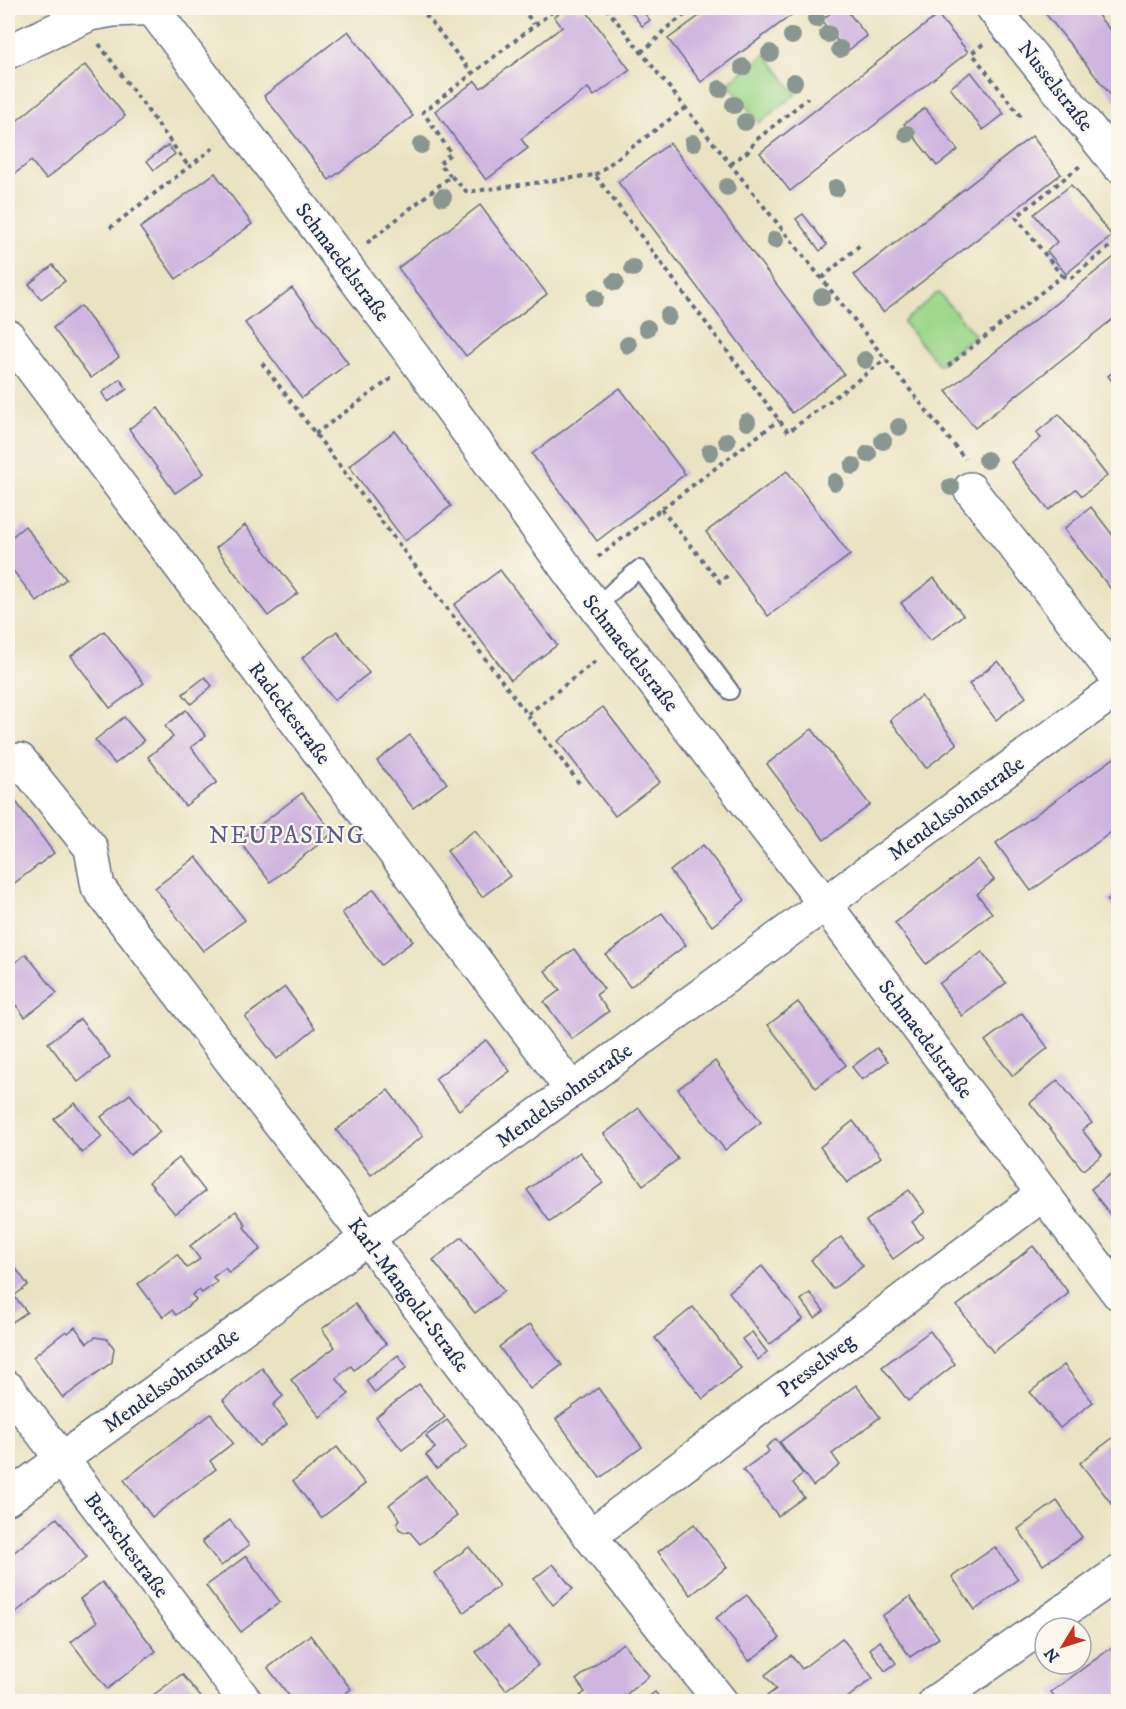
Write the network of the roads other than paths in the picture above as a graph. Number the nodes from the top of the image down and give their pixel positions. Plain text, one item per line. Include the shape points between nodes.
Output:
1 (152, 8) edge
2 (161, 8) edge
3 (992, 23) edge
4 (8, 52) edge
5 (1103, 163) edge
6 (8, 336) edge
7 (970, 489) road end
8 (596, 608) junction
9 (1119, 687) edge
10 (730, 691) dead end
11 (8, 770) edge
12 (824, 903) junction
13 (572, 1090) junction
14 (1043, 1194) junction
15 (367, 1238) junction
16 (1119, 1293) edge
17 (8, 1388) edge
18 (62, 1459) junction
19 (8, 1498) edge
20 (590, 1536) junction
21 (1119, 1573) edge
22 (246, 1701) edge
23 (721, 1701) edge
24 (935, 1701) edge

1 - 2 street
1 - 4 street via 90,14
1 - 8 street, Schmaedelstraße via 344,262
3 - 5 street, Nusselstraße
6 - 13 street, Radeckestraße
7 - 9 street via 1113,672
8 - 10 lane via 639,569
8 - 12 street, Schmaedelstraße
9 - 12 street, Mendelssohnstraße
11 - 15 street, Karl-Mangold-Straße via 20,760 91,848 98,887
12 - 13 street, Mendelssohnstraße
12 - 14 street, Schmaedelstraße
13 - 15 street, Mendelssohnstraße
14 - 16 street, Schmaedelstraße
14 - 20 street, Presselweg
15 - 18 street, Mendelssohnstraße
15 - 20 street, Karl-Mangold-Straße
17 - 18 street, Berrschestraße
18 - 19 street, Mendelssohnstraße
18 - 22 street, Berrschestraße
20 - 23 street, Karl-Mangold-Straße
21 - 24 street

